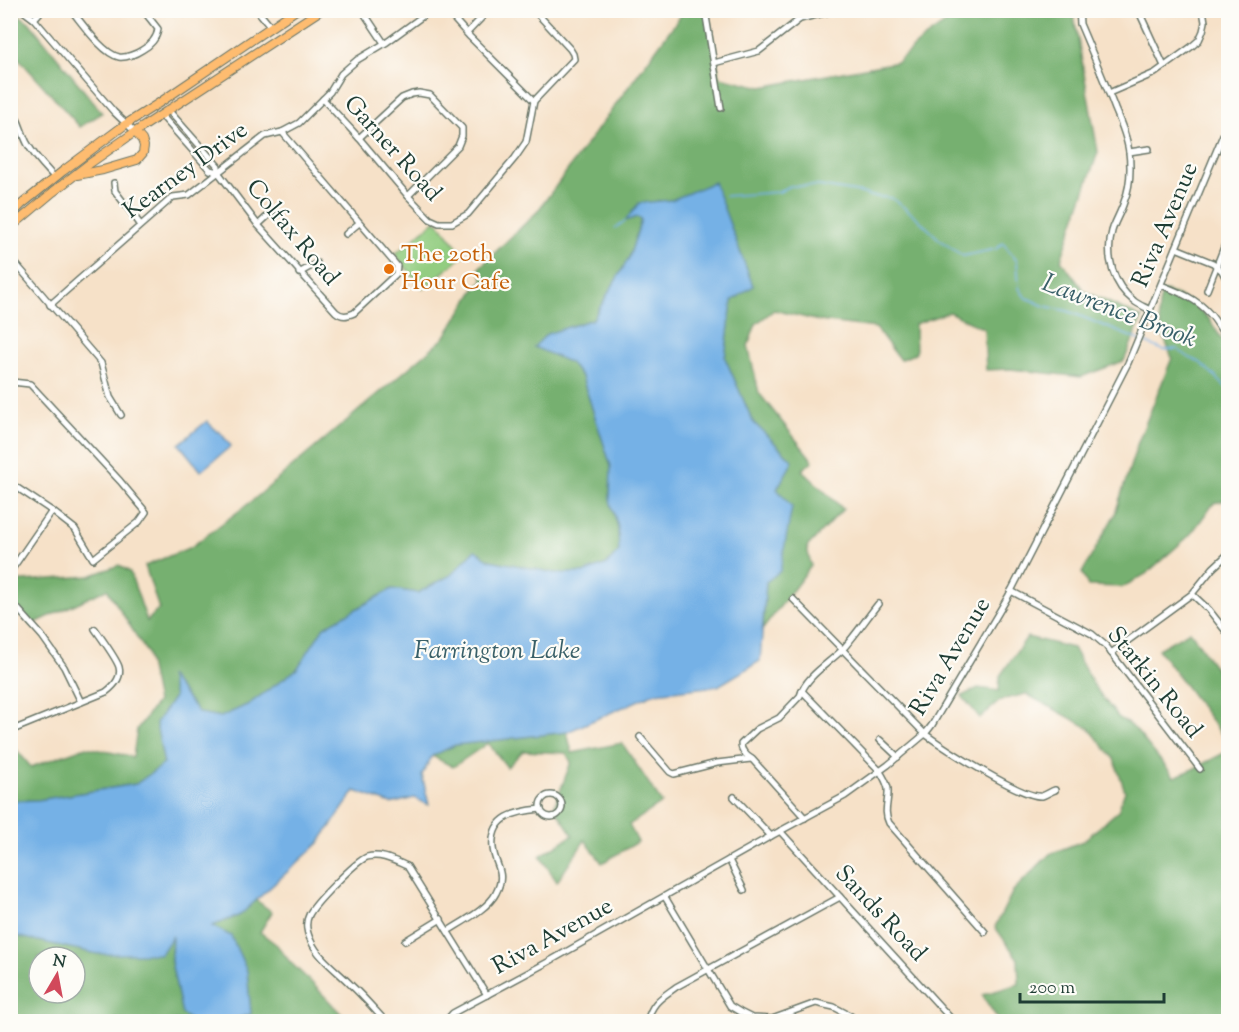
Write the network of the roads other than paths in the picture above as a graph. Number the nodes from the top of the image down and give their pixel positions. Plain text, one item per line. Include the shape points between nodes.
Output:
1 (22, 10) edge
2 (42, 10) edge
3 (71, 10) edge
4 (143, 10) edge
5 (257, 10) edge
6 (296, 10) edge
7 (321, 10) edge
8 (362, 10) edge
9 (431, 10) edge
10 (446, 10) edge
11 (489, 10) edge
12 (534, 10) edge
13 (705, 10) edge
14 (794, 10) edge
15 (836, 10) edge
16 (1079, 10) edge
17 (1141, 10) edge
18 (1203, 10) edge
19 (34, 19) junction
20 (800, 19) junction
21 (271, 27) junction
22 (467, 33) junction
23 (384, 43) junction
24 (714, 63) junction
25 (1164, 66) junction
26 (1109, 93) junction
27 (323, 99) junction
28 (534, 101) junction
29 (10, 107) edge
30 (721, 108) dead end
31 (165, 114) junction
32 (1228, 123) edge
33 (126, 124) junction
34 (135, 132) junction
35 (282, 132) junction
36 (1227, 133) edge
37 (359, 138) junction
38 (1149, 149) dead end
39 (1129, 152) junction
40 (218, 172) junction
41 (73, 176) junction
42 (55, 178) junction
43 (114, 183) dead end
44 (408, 196) junction
45 (273, 211) dead end
46 (10, 216) edge
47 (359, 223) junction
48 (140, 224) junction
49 (258, 225) junction
50 (10, 228) edge
51 (346, 234) dead end
52 (1228, 237) edge
53 (1176, 248) junction
54 (10, 257) edge
55 (317, 263) dead end
56 (1217, 266) junction
57 (299, 273) junction
58 (1228, 282) edge
59 (1161, 285) junction
60 (1207, 290) dead end
61 (50, 304) junction
62 (1150, 310) junction
63 (1228, 341) edge
64 (12, 382) dead end
65 (121, 415) dead end
66 (10, 483) edge
67 (52, 511) junction
68 (1228, 554) edge
69 (10, 572) edge
70 (1011, 591) junction
71 (1192, 594) junction
72 (794, 599) dead end
73 (10, 600) edge
74 (878, 604) dead end
75 (95, 629) dead end
76 (1228, 634) edge
77 (842, 649) junction
78 (1111, 653) junction
79 (802, 691) junction
80 (81, 702) junction
81 (10, 731) edge
82 (925, 734) junction
83 (640, 737) dead end
84 (880, 740) dead end
85 (898, 757) junction
86 (752, 759) junction
87 (1200, 769) dead end
88 (880, 771) junction
89 (1055, 789) dead end
90 (734, 797) dead end
91 (541, 808) junction
92 (805, 818) junction
93 (780, 831) junction
94 (771, 836) junction
95 (729, 860) junction
96 (744, 890) dead end
97 (665, 897) junction
98 (840, 897) junction
99 (441, 919) junction
100 (448, 931) junction
101 (985, 932) dead end
102 (405, 941) dead end
103 (708, 969) junction
104 (487, 994) junction
105 (386, 1022) edge
106 (445, 1022) edge
107 (647, 1022) edge
108 (856, 1022) edge
109 (954, 1022) edge

1 - 19 street
2 - 19 street
3 - 4 street via 102,47 118,57 143,50 157,37 158,29
5 - 21 street
6 - 21 highway
7 - 31 highway
8 - 23 street
9 - 23 street, Kearney Drive
10 - 22 street
11 - 22 street
12 - 28 street via 573,54 573,59
13 - 24 street
14 - 20 street
15 - 20 street
16 - 26 street via 1080,24
17 - 25 street
18 - 25 street via 1205,22 1199,40
19 - 33 street
20 - 24 street via 759,51
21 - 33 highway
22 - 28 street
23 - 27 street, Kearney Drive via 341,74
24 - 30 street
25 - 26 street
26 - 39 street
27 - 35 street, Kearney Drive via 299,123
27 - 37 street, Garner Road
28 - 44 street, Garner Road via 526,141 468,214 452,223 439,223
29 - 42 street via 28,145
31 - 34 highway
31 - 40 street, Colfax Road via 210,170
32 - 36 street, Riva Avenue
33 - 34 street
33 - 42 highway
34 - 41 highway
34 - 41 highway via 144,146 136,160
35 - 40 street, Kearney Drive via 266,136
35 - 47 street
36 - 53 street, Riva Avenue
37 - 44 street, Garner Road
37 - 44 street via 402,98 419,93 430,95 462,128 458,146
38 - 39 street
39 - 62 street via 1126,199 1112,230 1110,258 1124,291
40 - 48 street, Kearney Drive via 189,195 173,197
40 - 49 street, Colfax Road
41 - 50 highway
42 - 46 highway
43 - 48 street via 115,191
45 - 49 street
47 - 51 street
47 - 57 street, Colfax Road via 397,266 396,274 354,313 340,315
48 - 61 street, Kearney Drive
49 - 57 street, Colfax Road
52 - 56 street
53 - 56 street
53 - 59 street, Riva Avenue
54 - 61 street
55 - 57 street
56 - 58 street
56 - 60 street
59 - 62 street, Riva Avenue
59 - 63 street via 1198,302
61 - 65 street via 101,363 110,397
62 - 70 street, Riva Avenue
64 - 67 street via 30,384 146,512 93,559 75,529
66 - 67 street
67 - 69 street
68 - 71 street
70 - 78 street, Starkin Road via 1092,634
70 - 82 street, Riva Avenue
71 - 76 street
71 - 78 street
72 - 77 street
73 - 80 street via 64,667
74 - 77 street
75 - 80 street via 119,666 119,674 115,685 106,692
77 - 79 street
77 - 82 street
78 - 87 street, Starkin Road
79 - 86 street via 779,718 743,741 742,749
79 - 88 street
80 - 81 street
82 - 85 street, Riva Avenue
82 - 89 street via 1030,795 1043,796
83 - 86 street via 674,774
84 - 85 street
85 - 88 street, Riva Avenue
86 - 92 street
88 - 92 street, Riva Avenue
88 - 101 street via 888,791 885,811 889,823
90 - 94 street
91 - 91 street via 546,816 553,817 561,812 562,805 550,795 542,801
91 - 100 street via 519,811 502,821 493,849 501,871 496,895
92 - 93 street, Riva Avenue
93 - 94 street, Riva Avenue
93 - 98 street, Sands Road
94 - 95 street, Riva Avenue
95 - 96 street
95 - 97 street, Riva Avenue
97 - 103 street
97 - 104 street, Riva Avenue
98 - 103 street
98 - 109 street, Sands Road
99 - 100 street
99 - 102 street
99 - 105 street via 407,866 376,856 357,862 309,914 306,925 321,956
100 - 104 street
103 - 107 street via 659,999
103 - 108 street via 730,1006 752,1018 772,1019 816,1004 834,1007
104 - 106 street, Riva Avenue via 453,1013

